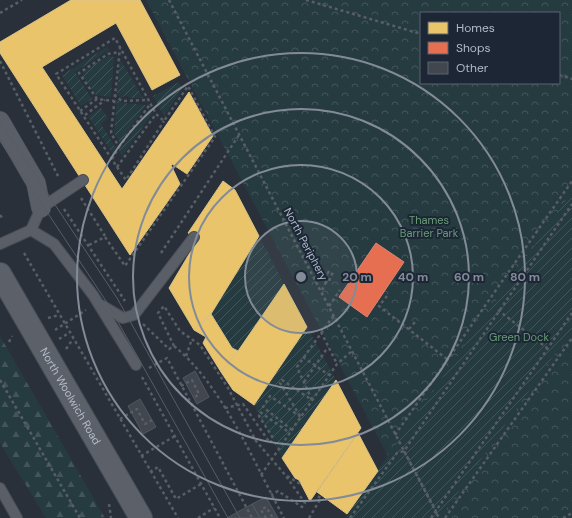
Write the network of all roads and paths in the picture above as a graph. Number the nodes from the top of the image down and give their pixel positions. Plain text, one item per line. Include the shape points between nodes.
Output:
1 (22, 0) edge
2 (169, 0) edge
3 (306, 0) edge
4 (0, 13) edge
5 (420, 34) edge
6 (120, 47) junction
7 (119, 52) junction
8 (0, 61) edge
9 (560, 75) edge
10 (572, 79) edge
11 (114, 95) junction
12 (97, 99) junction
13 (106, 100) junction
14 (148, 100) junction
15 (114, 101) junction
16 (151, 103) junction
17 (80, 110) junction
18 (156, 114) junction
19 (85, 115) dead end
20 (0, 121) edge
21 (164, 121) junction
22 (239, 135) junction
23 (119, 147) junction
24 (112, 159) junction
25 (118, 167) junction
26 (83, 180) dead end
27 (572, 181) edge
28 (74, 186) junction
29 (48, 203) junction
30 (572, 204) edge
31 (0, 214) edge
32 (3, 220) dead end
33 (31, 230) junction
34 (105, 237) junction
35 (194, 237) dead end
36 (0, 244) edge
37 (89, 245) junction
38 (24, 253) dead end
39 (159, 256) dead end
40 (329, 271) dead end
41 (333, 272) dead end
42 (0, 274) edge
43 (326, 282) junction
44 (340, 290) dead end
45 (322, 291) junction
46 (387, 296) dead end
47 (98, 303) junction
48 (329, 306) junction
49 (498, 310) junction
50 (572, 313) edge
51 (59, 315) junction
52 (134, 315) junction
53 (334, 315) junction
54 (48, 318) dead end
55 (415, 322) dead end
56 (64, 324) junction
57 (409, 329) junction
58 (54, 330) dead end
59 (321, 332) junction
60 (69, 333) junction
61 (12, 337) dead end
62 (60, 338) dead end
63 (572, 338) edge
64 (73, 339) junction
65 (192, 339) junction
66 (9, 342) dead end
67 (174, 346) junction
68 (328, 346) junction
69 (67, 348) dead end
70 (548, 348) junction
71 (352, 351) junction
72 (186, 356) junction
73 (303, 357) junction
74 (448, 360) junction
75 (337, 364) junction
76 (315, 366) junction
77 (138, 369) junction
78 (329, 375) junction
79 (0, 380) edge
80 (304, 382) junction
81 (181, 386) junction
82 (194, 398) dead end
83 (313, 400) junction
84 (238, 405) junction
85 (225, 408) junction
86 (301, 417) junction
87 (120, 419) junction
88 (152, 420) dead end
89 (292, 430) junction
90 (290, 433) junction
91 (395, 435) junction
92 (175, 436) junction
93 (404, 451) junction
94 (141, 456) junction
95 (272, 459) junction
96 (150, 472) junction
97 (261, 475) junction
98 (286, 476) junction
99 (201, 484) junction
100 (302, 485) dead end
101 (0, 488) edge
102 (272, 494) junction
103 (315, 495) dead end
104 (214, 508) junction
105 (436, 511) junction
106 (572, 513) edge
107 (17, 518) edge
108 (80, 518) edge
109 (141, 518) edge
110 (178, 518) edge
111 (198, 518) edge
112 (220, 518) edge
113 (252, 518) edge
114 (266, 518) edge
115 (273, 518) edge
116 (284, 518) edge
117 (309, 518) edge
118 (350, 518) edge
119 (431, 518) edge
120 (439, 518) edge
121 (445, 518) edge
122 (562, 518) edge

1 - 4 path
2 - 22 path, North Periphery
3 - 5 path
6 - 7 path
6 - 14 path
6 - 17 path via 115,38 56,74
7 - 11 path
7 - 12 path via 108,54 79,73
8 - 29 path via 59,176
9 - 10 path
11 - 14 path via 122,101
11 - 15 path
12 - 13 path
12 - 17 path
13 - 15 path
13 - 19 path
14 - 16 path
15 - 23 path via 111,132
16 - 18 path
16 - 23 path
17 - 24 path
18 - 21 path
18 - 25 path
20 - 29 street
21 - 25 path via 126,180
21 - 34 path via 188,86 215,137 125,266
22 - 39 path
22 - 45 path, North Periphery
23 - 24 path
24 - 25 path
26 - 28 lane
27 - 74 path
28 - 29 lane
28 - 34 path
29 - 33 lane
29 - 37 path
30 - 49 path
31 - 32 path
33 - 36 lane
33 - 47 lane via 54,244
34 - 37 path
35 - 52 lane
37 - 52 path
38 - 51 path
40 - 43 path via 324,281
41 - 43 path via 328,283
42 - 109 main road, North Woolwich Road
43 - 45 path
44 - 48 path
45 - 48 path, North Periphery
46 - 57 path via 380,306
47 - 52 lane via 123,318
47 - 56 path
47 - 77 lane
48 - 53 path, North Periphery
49 - 70 path
49 - 93 path
50 - 70 path
51 - 54 path
51 - 56 path
52 - 67 path via 169,349
53 - 59 path
53 - 71 path, North Periphery
55 - 57 path
56 - 58 path
56 - 60 path
57 - 74 path
59 - 68 path
59 - 73 path
60 - 62 path
60 - 64 path
61 - 66 path
63 - 121 path
64 - 69 path
64 - 87 path
65 - 67 path via 180,331 164,306 158,312
65 - 72 path
65 - 84 path via 200,345
67 - 72 path
68 - 75 path
68 - 76 path
70 - 105 path
71 - 75 path
71 - 91 path, North Periphery
72 - 85 path
73 - 76 path
73 - 80 path via 297,367
74 - 91 path
75 - 78 path
76 - 78 path
76 - 80 path
77 - 81 path via 167,358
77 - 92 path
78 - 83 path
79 - 108 path
80 - 83 path
81 - 82 path via 192,380 199,394
81 - 113 path
83 - 86 path
83 - 86 path via 282,380 280,383
84 - 85 path
84 - 90 path via 243,404 270,443 273,438 259,416 260,412
84 - 95 path via 256,441
85 - 97 path
86 - 89 path
86 - 89 path via 270,396 263,407
87 - 88 path via 137,409 145,424
87 - 94 path
89 - 90 path
90 - 95 path
91 - 120 path, North Periphery, bridge
92 - 94 path
92 - 99 path
93 - 105 path
93 - 118 path via 397,453
94 - 96 path
95 - 97 path
95 - 98 path
96 - 99 path via 158,468 176,498
96 - 110 path
97 - 102 path
98 - 100 path
98 - 102 path via 305,503 302,507 278,491
99 - 104 path
101 - 107 lane
102 - 116 path
103 - 117 path via 321,498
104 - 111 path
104 - 112 path
105 - 119 path
106 - 122 path
114 - 115 path via 261,510 266,506

